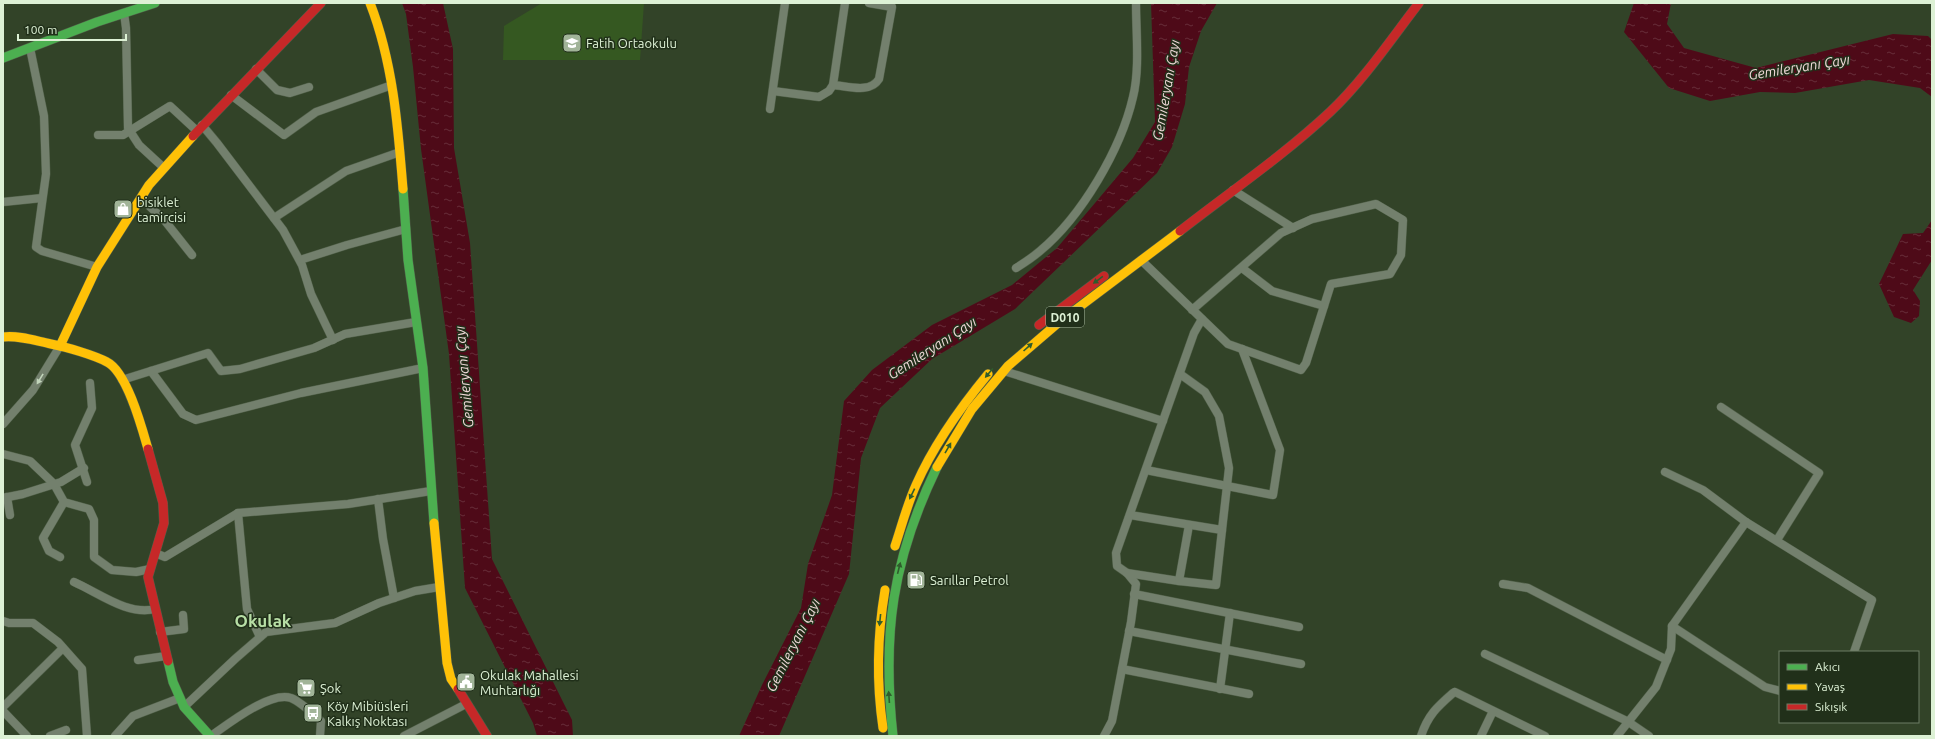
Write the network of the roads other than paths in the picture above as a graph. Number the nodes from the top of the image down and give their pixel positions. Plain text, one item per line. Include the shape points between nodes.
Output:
1 (155, 3) edge
2 (321, 3) edge
3 (370, 3) edge
4 (785, 3) edge
5 (845, 3) edge
6 (869, 3) edge
7 (1136, 3) edge
8 (1419, 3) edge
9 (1402, 9) dead end
10 (124, 13) junction
11 (30, 48) junction
12 (3, 58) edge
13 (1365, 59) dead end
14 (256, 69) junction
15 (392, 85) junction
16 (833, 85) junction
17 (309, 87) dead end
18 (773, 91) junction
19 (230, 95) junction
20 (770, 110) dead end
21 (199, 128) junction
22 (1297, 128) dead end
23 (131, 131) junction
24 (98, 135) dead end
25 (400, 152) junction
26 (164, 168) junction
27 (1233, 190) junction
28 (42, 198) junction
29 (141, 198) junction
30 (3, 202) edge
31 (274, 218) junction
32 (1293, 228) junction
33 (406, 229) junction
34 (192, 255) dead end
35 (300, 260) junction
36 (1140, 260) junction
37 (1125, 261) dead end
38 (97, 267) junction
39 (1016, 268) dead end
40 (1242, 268) junction
41 (1112, 270) dead end
42 (1324, 306) junction
43 (1192, 310) junction
44 (1202, 319) junction
45 (416, 322) junction
46 (1033, 331) dead end
47 (3, 337) edge
48 (333, 340) junction
49 (60, 346) junction
50 (1242, 349) junction
51 (1010, 352) dead end
52 (423, 368) junction
53 (151, 371) junction
54 (1004, 371) junction
55 (1180, 374) junction
56 (122, 380) junction
57 (90, 383) dead end
58 (1721, 407) dead end
59 (1163, 421) junction
60 (3, 424) edge
61 (3, 454) edge
62 (84, 468) junction
63 (1146, 470) junction
64 (1665, 472) dead end
65 (88, 482) dead end
66 (54, 484) junction
67 (1227, 485) junction
68 (431, 491) junction
69 (5, 497) edge
70 (378, 499) junction
71 (64, 502) junction
72 (238, 513) junction
73 (10, 515) dead end
74 (1130, 515) junction
75 (1746, 522) junction
76 (1189, 524) junction
77 (1222, 530) junction
78 (1777, 540) junction
79 (155, 553) junction
80 (893, 554) dead end
81 (60, 557) dead end
82 (150, 569) junction
83 (1127, 574) junction
84 (886, 580) dead end
85 (1180, 581) junction
86 (74, 582) dead end
87 (1503, 584) dead end
88 (439, 588) junction
89 (1134, 594) junction
90 (394, 598) junction
91 (155, 609) junction
92 (1230, 613) junction
93 (183, 615) dead end
94 (3, 620) edge
95 (1672, 626) junction
96 (1299, 627) dead end
97 (160, 632) junction
98 (1129, 632) junction
99 (260, 637) junction
100 (63, 648) junction
101 (1226, 649) junction
102 (1854, 651) edge
103 (1485, 654) dead end
104 (166, 656) junction
105 (138, 660) dead end
106 (1667, 660) junction
107 (1301, 664) dead end
108 (1122, 669) junction
109 (1220, 689) junction
110 (1779, 691) edge
111 (1248, 694) dead end
112 (180, 698) junction
113 (466, 704) junction
114 (184, 707) junction
115 (3, 708) edge
116 (3, 711) edge
117 (1493, 711) junction
118 (1627, 721) junction
119 (66, 730) dead end
120 (27, 736) edge
121 (50, 736) edge
122 (87, 736) edge
123 (115, 736) edge
124 (211, 736) edge
125 (320, 736) edge
126 (404, 736) edge
127 (487, 736) edge
128 (884, 736) edge
129 (893, 736) edge
130 (1104, 736) edge
131 (1421, 736) edge
132 (1481, 736) edge
133 (1545, 736) edge
134 (1617, 736) edge
135 (1649, 736) edge

1 - 10 main road
2 - 14 main road
3 - 15 main road via 381,32
4 - 18 street
5 - 16 street
6 - 16 street via 892,7 879,79 873,86 865,88
7 - 39 street via 1134,96 1106,168 1067,224 1041,251
8 - 27 main road, D010 via 1374,62 1330,111
9 - 13 main road
10 - 11 main road
10 - 23 street via 128,128
11 - 12 main road
11 - 28 street via 44,116 46,174
14 - 17 street via 277,90 290,93
14 - 19 main road
15 - 19 street via 316,112 284,135
15 - 25 main road
16 - 18 street via 829,91 819,96
18 - 20 street
19 - 21 main road
21 - 23 street via 170,106
21 - 26 main road
21 - 31 street via 217,143
22 - 37 main road
23 - 24 street via 123,135
23 - 26 street via 139,145
25 - 31 street via 346,171
25 - 33 main road
26 - 29 main road
27 - 32 street
27 - 36 main road, D010
28 - 30 street
28 - 38 street via 36,247
29 - 34 street via 166,221
29 - 38 main road
31 - 35 street
32 - 40 street via 1281,233
32 - 42 street via 1312,219 1376,204 1403,220 1401,255 1390,274 1331,284
33 - 35 street
33 - 45 main road
35 - 48 street via 311,294
36 - 43 street
54 -> 36 main road, D010 via 1028,347
38 - 49 main road
40 - 42 street via 1272,291
40 - 43 street
41 -> 46 main road, D010
42 - 50 street via 1306,363 1301,370
43 - 44 street
44 - 50 street via 1228,344
44 - 55 street via 1194,333
45 - 48 street via 345,334
45 - 52 main road
47 - 49 main road via 12,336
48 - 53 street via 240,369 222,371 208,353
49 - 56 main road via 108,362
49 -> 60 street via 34,390
50 - 67 street via 1280,450 1273,495
51 -> 80 main road via 996,365 954,418 909,502
52 - 53 street via 301,393 196,420 183,414
52 - 68 main road
53 - 56 street
54 - 59 street
129 -> 54 main road, D010 via 888,684 889,630 895,584 903,550 924,493 947,448 968,415
55 - 59 street
55 - 67 street via 1205,392 1219,416 1229,468
56 - 79 main road via 138,414 163,502 164,523
57 - 62 street via 92,408 75,445
58 - 78 street via 1819,473
59 - 63 street
61 - 66 street via 30,461
62 - 65 street
62 - 66 street
63 - 67 street
63 - 74 street
64 - 75 street via 1703,490
66 - 69 street
66 - 71 street
67 - 77 street
68 - 70 street
68 - 88 main road
69 - 73 street
70 - 72 street
70 - 90 street via 382,539
71 - 81 street via 43,538 49,551
71 - 82 street via 89,509 94,520 94,557 112,570 136,572
72 - 79 street via 165,557
72 - 99 street via 247,609
74 - 76 street
74 - 83 street via 1116,553 1117,566
75 - 78 street
75 - 95 street
76 - 77 street
76 - 85 street
77 - 85 street via 1216,585
78 - 102 street via 1872,600
79 - 82 main road
82 - 91 main road via 148,577
83 - 85 street
83 - 89 street via 1136,584
84 -> 128 main road via 877,649 878,691
86 - 91 street via 132,610 146,612
87 - 106 street via 1528,588
88 - 90 street via 415,591
88 - 113 main road via 447,663 451,679
89 - 92 street
89 - 98 street
90 - 99 street via 335,623 266,632
91 - 97 main road
92 - 96 street
92 - 101 street
93 - 97 street via 184,629
94 - 100 street via 9,623 33,623
95 - 106 street
95 - 110 street via 1765,687
97 - 104 main road
98 - 101 street
98 - 108 street
99 - 114 street
100 - 115 street
100 - 122 street via 82,669
101 - 107 street
101 - 109 street
103 - 118 street
104 - 105 street
104 - 112 main road
106 - 118 street via 1656,687
108 - 109 street
108 - 130 street via 1112,721
109 - 111 street
112 - 114 main road
112 - 123 street via 133,716
113 - 126 street
113 - 127 main road
114 - 124 main road
116 - 120 street
117 - 131 street via 1454,693 1435,709
117 - 132 street
117 - 133 street
118 - 134 street
118 - 135 street
119 - 121 street
124 - 125 street via 244,713 282,697 291,698 321,721

